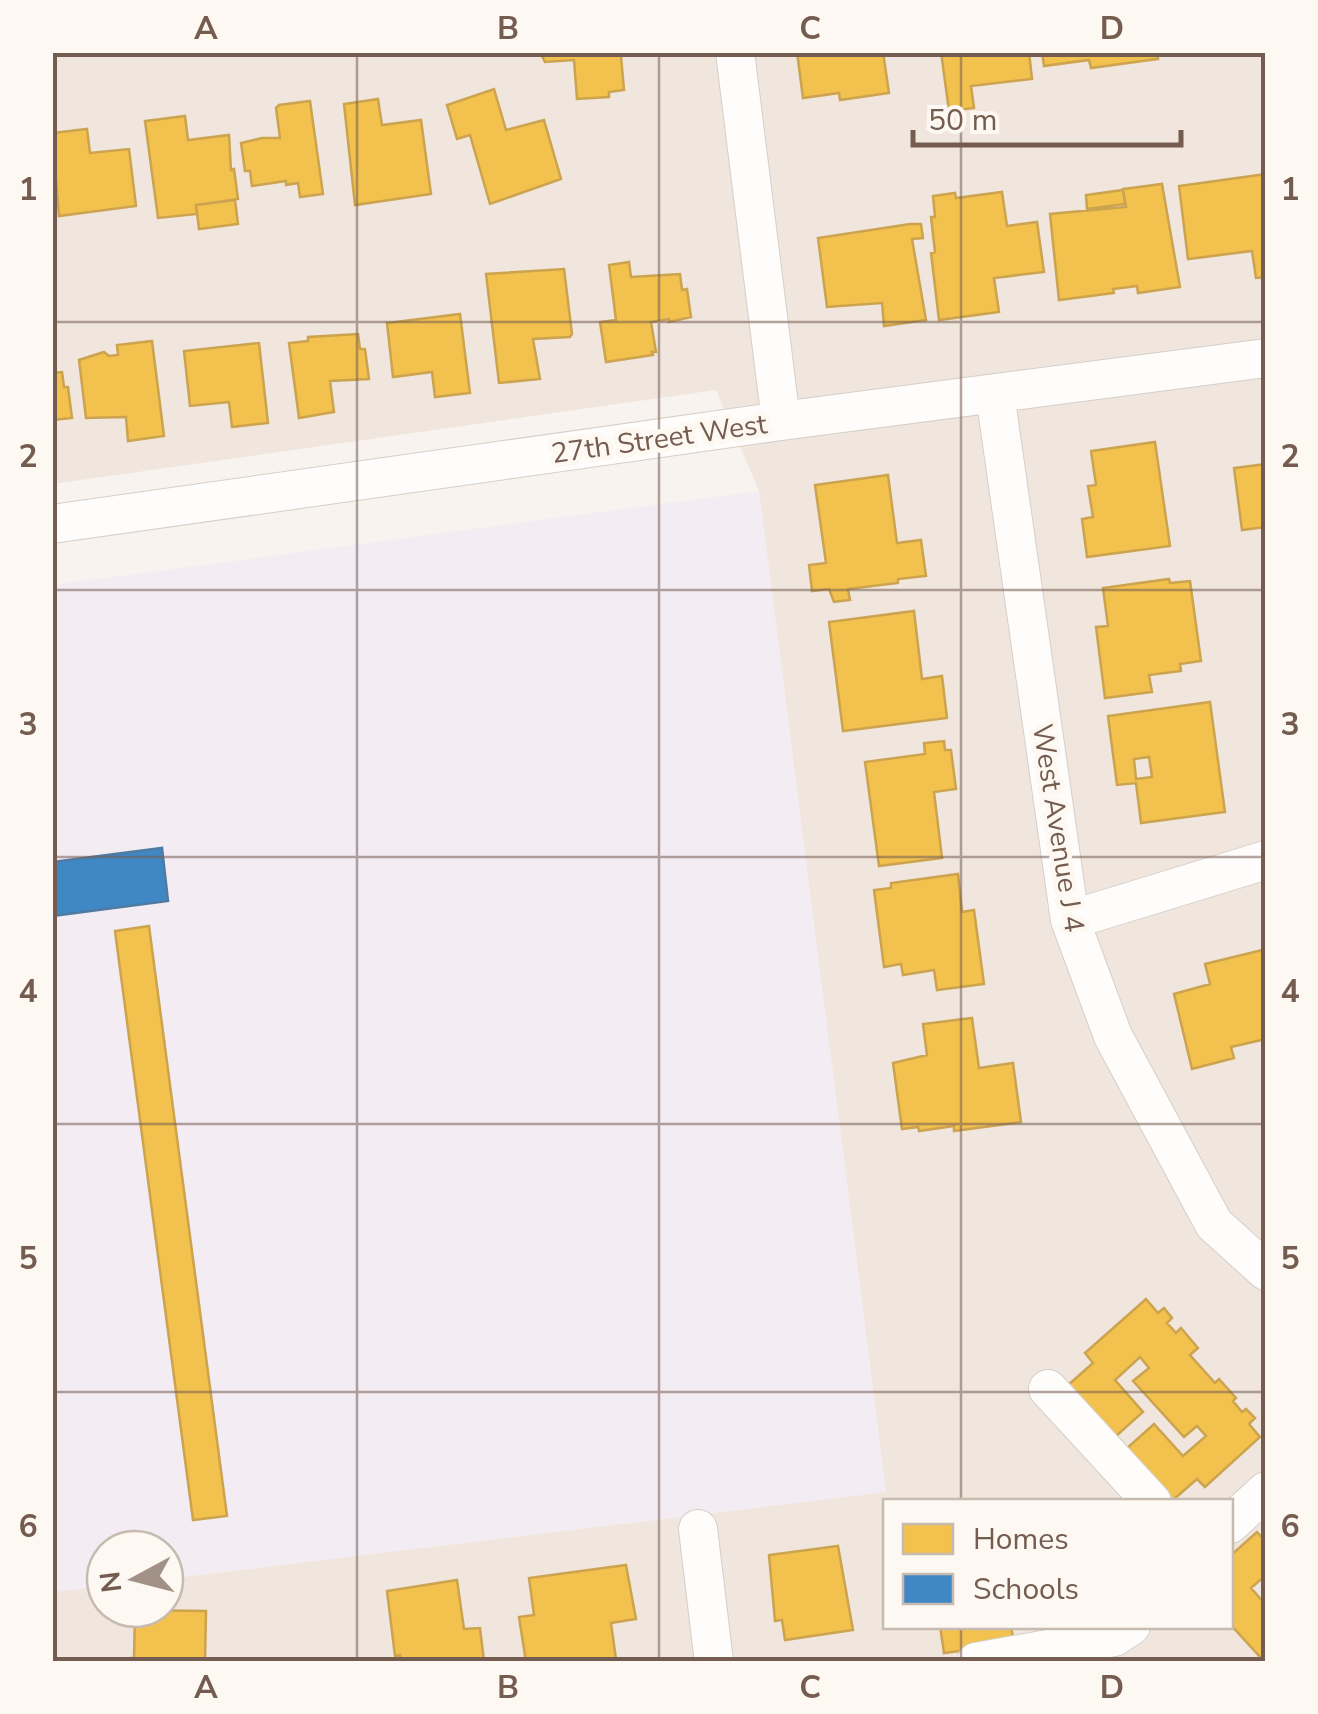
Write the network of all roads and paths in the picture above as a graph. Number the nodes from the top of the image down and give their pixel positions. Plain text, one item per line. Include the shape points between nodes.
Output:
1 (734, 52) edge
2 (1266, 358) edge
3 (995, 394) junction
4 (781, 421) junction
5 (52, 524) edge
6 (1266, 860) edge
7 (1070, 920) junction
8 (1266, 1271) edge
9 (1048, 1389) dead end
10 (1266, 1490) edge
11 (1149, 1499) edge
12 (1233, 1521) edge
13 (698, 1529) dead end
14 (1127, 1629) edge
15 (714, 1662) edge
16 (976, 1662) edge

1 - 4 street
2 - 3 street, 27th Street West
3 - 4 street, 27th Street West
3 - 7 street, West Avenue J 4
4 - 5 street, 27th Street West
6 - 7 street
7 - 8 street, West Avenue J 4 via 1113,1036 1214,1224
9 - 11 street
10 - 12 street
13 - 15 street
14 - 16 street via 1114,1637

